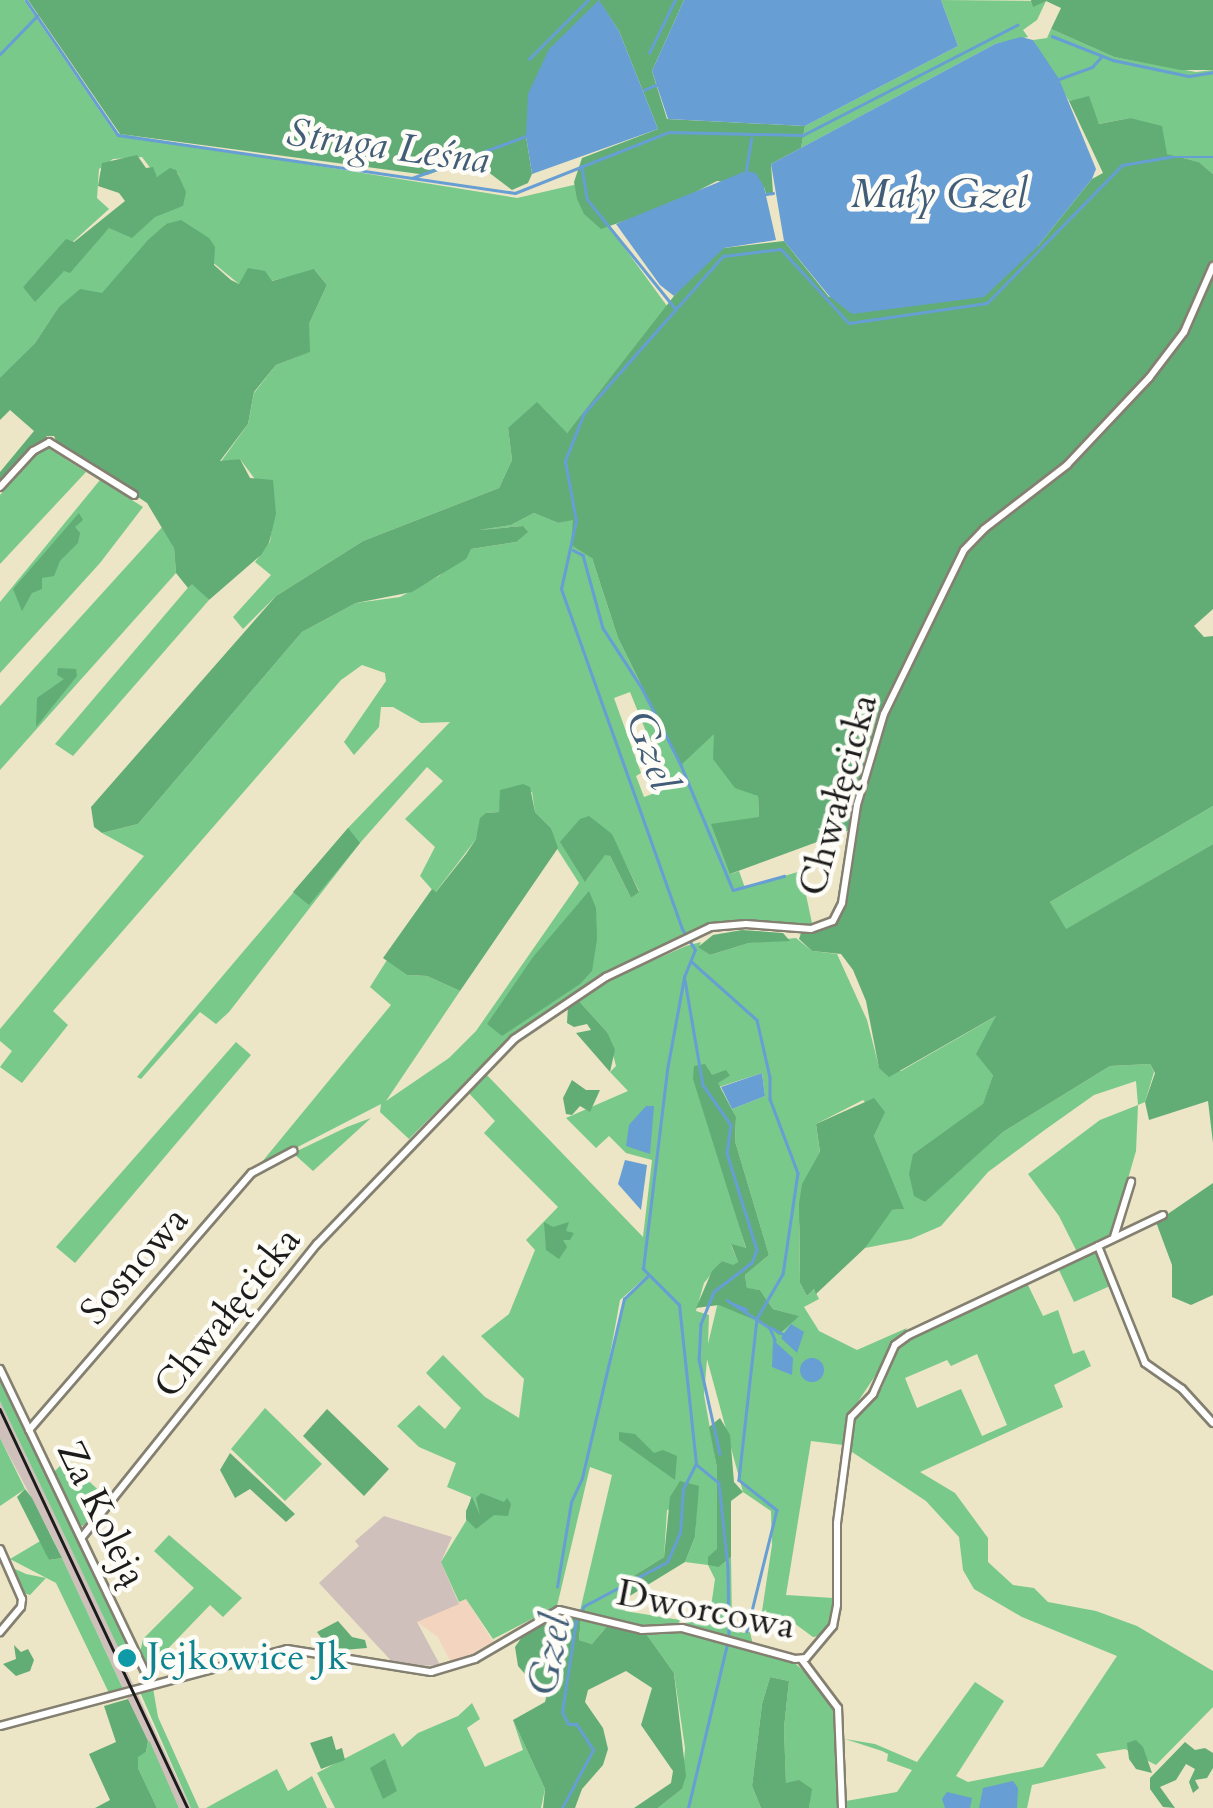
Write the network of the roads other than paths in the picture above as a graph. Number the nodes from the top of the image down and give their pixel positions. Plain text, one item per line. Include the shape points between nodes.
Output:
1 (1213, 266) edge
2 (0, 487) edge
3 (134, 496) dead end
4 (294, 1151) dead end
5 (1131, 1182) dead end
6 (1163, 1214) dead end
7 (1114, 1237) junction
8 (1098, 1246) junction
9 (0, 1368) edge
10 (1213, 1422) edge
11 (29, 1430) junction
12 (82, 1537) junction
13 (0, 1548) edge
14 (0, 1632) edge
15 (802, 1660) junction
16 (151, 1684) junction
17 (0, 1726) edge
18 (842, 1808) edge

1 - 12 street, Chwałęcicka via 1184,332 1149,378 1067,464 964,550 884,714 857,805 836,917 818,928 724,924 592,985 532,1025 483,1067 308,1255
2 - 3 street via 49,442
4 - 11 street, Sosnowa via 252,1173
5 - 7 street
6 - 7 street, Dworcowa
7 - 8 street, Dworcowa
8 - 10 street via 1145,1363
8 - 15 street, Dworcowa via 896,1345 873,1394 852,1417 837,1523 837,1605 824,1639
9 - 11 street, Za Koleją
11 - 12 street, Za Koleją
12 - 16 street, Za Koleją
13 - 14 street via 22,1598
15 - 16 street, Dworcowa via 682,1628 642,1630 559,1610 476,1659 431,1672 288,1650
15 - 18 street via 838,1708
16 - 17 street, Dworcowa

